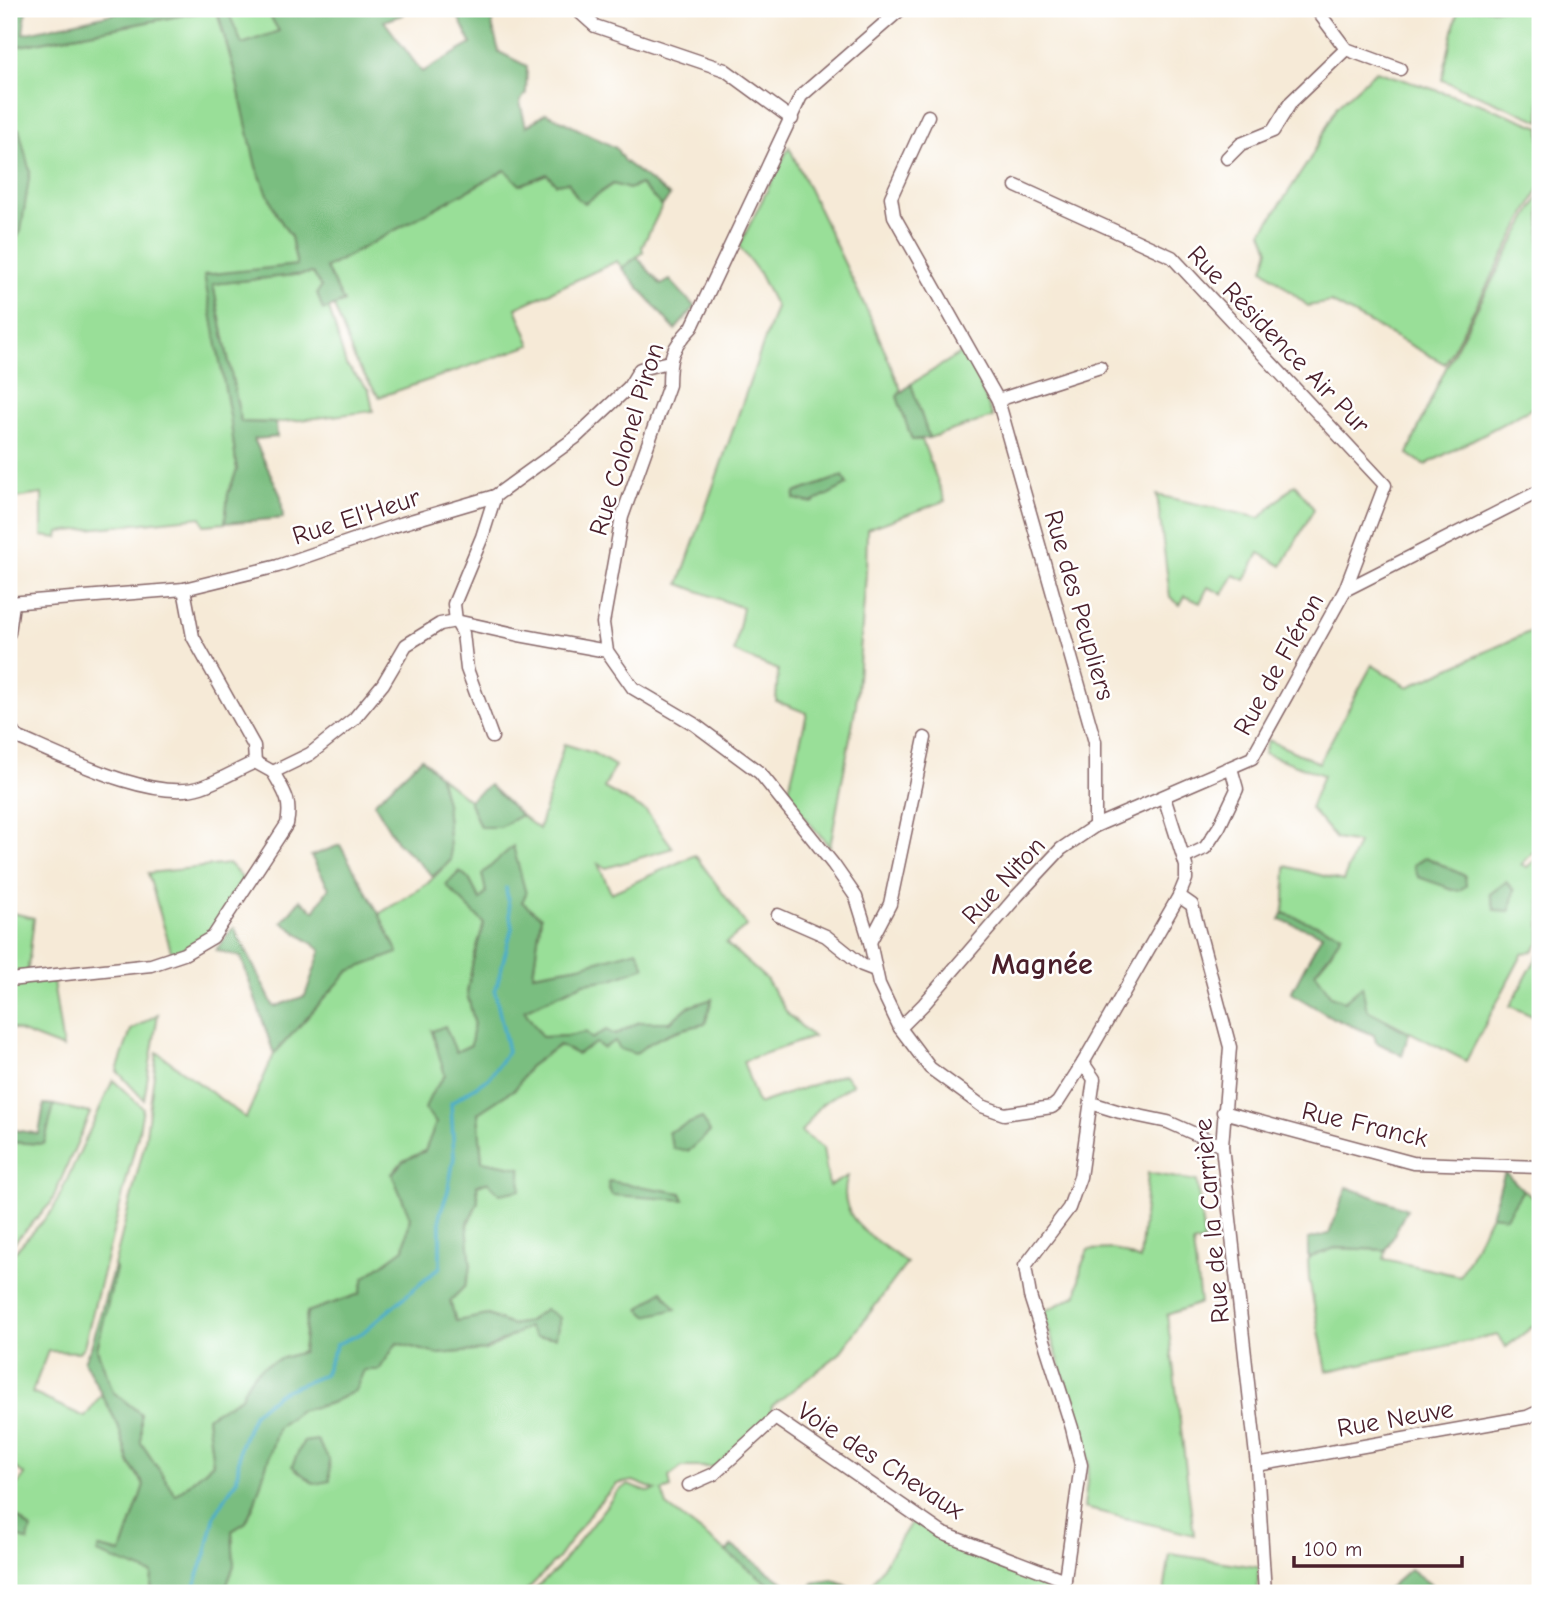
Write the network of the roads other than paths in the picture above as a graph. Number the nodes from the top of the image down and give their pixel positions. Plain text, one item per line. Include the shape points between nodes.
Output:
1 (576, 9) edge
2 (901, 9) edge
3 (1316, 9) edge
4 (1346, 49) junction
5 (1400, 69) dead end
6 (928, 116) dead end
7 (792, 119) junction
8 (1227, 158) dead end
9 (1016, 186) dead end
10 (669, 362) junction
11 (1100, 367) dead end
12 (998, 400) junction
13 (1540, 492) edge
14 (495, 496) junction
15 (184, 589) junction
16 (1345, 590) junction
17 (11, 603) edge
18 (456, 621) junction
19 (9, 633) edge
20 (607, 651) junction
21 (9, 728) edge
22 (492, 737) dead end
23 (925, 738) dead end
24 (255, 762) junction
25 (1231, 768) junction
26 (273, 772) junction
27 (1164, 797) junction
28 (1095, 826) junction
29 (1184, 858) junction
30 (1179, 896) junction
31 (778, 915) dead end
32 (870, 942) junction
33 (875, 970) junction
34 (9, 980) edge
35 (900, 1028) junction
36 (1083, 1063) junction
37 (1091, 1103) junction
38 (1223, 1112) junction
39 (1222, 1146) junction
40 (1540, 1167) edge
41 (1540, 1411) edge
42 (1257, 1465) junction
43 (688, 1485) dead end
44 (1064, 1587) edge
45 (1265, 1593) edge

1 - 7 street via 595,26 725,70
2 - 7 street, Rue Colonel Piron via 801,96
3 - 4 street
4 - 5 street
4 - 8 street via 1291,102 1273,131 1241,144
6 - 12 street, Rue des Peupliers via 891,197 894,216
7 - 10 street, Rue Colonel Piron via 692,327 675,345
9 - 16 street, Rue Résidence Air Pur via 1172,257 1385,485
10 - 14 street, Rue El'Heur via 640,369 629,387 575,438
10 - 20 street, Rue Colonel Piron via 670,385 622,517 603,623
11 - 12 street
12 - 28 street, Rue des Peupliers via 1095,742
13 - 16 street, Rue de Fléron
14 - 15 street, Rue El'Heur via 278,565
14 - 18 street via 454,604
15 - 17 street, Rue El'Heur
15 - 24 street via 193,637 254,746
16 - 25 street, Rue de Fléron via 1252,758
17 - 19 street
18 - 20 street
18 - 22 street
18 - 26 street via 440,624 406,645 383,684 354,719 310,754
20 - 32 street via 633,688 694,724 760,773 856,897
21 - 24 street via 17,737 118,779 174,791 200,788
23 - 32 street via 890,904
24 - 26 street
25 - 27 street, Rue Niton
25 - 29 street, Rue de Fléron via 1237,789 1219,827 1205,848
26 - 34 street via 289,800 287,824 213,937 184,954 151,965
27 - 28 street, Rue Niton
27 - 29 street
28 - 35 street, Rue Niton via 1061,849
29 - 30 street via 1186,879
30 - 36 street
30 - 38 street, Rue de la Carrière via 1192,905 1230,1046
31 - 33 street via 826,936
32 - 33 street
33 - 35 street
35 - 36 street via 930,1068 982,1106 1004,1114 1052,1107
36 - 37 street via 1094,1079
37 - 39 street via 1168,1122
37 - 44 street via 1080,1177 1069,1208 1026,1266 1030,1296 1081,1465
38 - 39 street, Rue de la Carrière
38 - 40 street, Rue Franck via 1413,1163
39 - 42 street, Rue de la Carrière
41 - 42 street, Rue Neuve via 1527,1418
42 - 45 street, Rue de la Carrière
43 - 44 street, Voie des Chevaux via 714,1474 775,1418 942,1533

